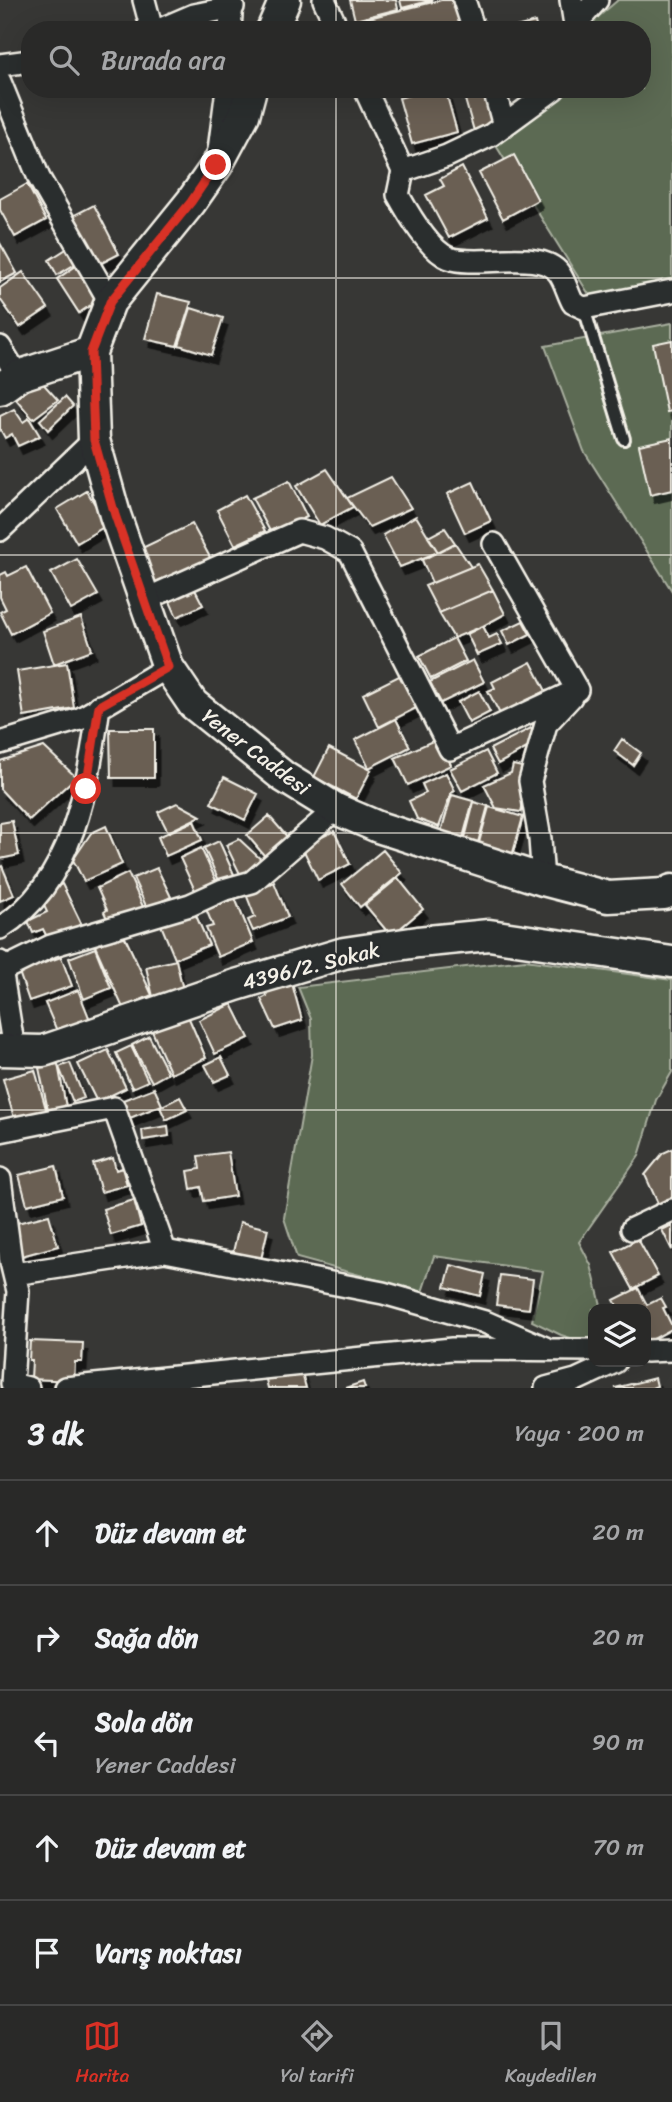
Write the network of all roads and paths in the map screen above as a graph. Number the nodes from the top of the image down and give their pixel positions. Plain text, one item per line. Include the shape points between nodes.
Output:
1 (144, 0) edge
2 (285, 0) edge
3 (324, 0) edge
4 (464, 0) edge
5 (570, 0) edge
6 (597, 0) edge
7 (233, 4) edge
8 (150, 21) edge
9 (180, 21) edge
10 (276, 21) edge
11 (334, 21) edge
12 (471, 21) edge
13 (574, 21) edge
14 (580, 21) edge
15 (21, 62) edge
16 (0, 65) edge
17 (0, 82) edge
18 (226, 98) edge
19 (249, 98) edge
20 (369, 98) edge
21 (496, 98) edge
22 (542, 98) edge
23 (504, 126) junction
24 (216, 165) junction
25 (403, 171) junction
26 (672, 291) edge
27 (110, 302) junction
28 (584, 308) junction
29 (0, 347) edge
30 (91, 352) junction
31 (9, 383) edge
32 (624, 439) dead end
33 (94, 440) junction
34 (0, 530) edge
35 (494, 544) dead end
36 (144, 600) junction
37 (168, 667) junction
38 (577, 690) junction
39 (99, 706) junction
40 (0, 743) edge
41 (336, 809) junction
42 (543, 880) junction
43 (672, 890) edge
44 (0, 928) edge
45 (672, 962) edge
46 (1, 966) edge
47 (7, 1050) edge
48 (0, 1131) edge
49 (0, 1180) edge
50 (672, 1210) edge
51 (632, 1229) dead end
52 (165, 1251) junction
53 (14, 1274) junction
54 (545, 1348) junction
55 (588, 1350) edge
56 (672, 1350) edge
57 (651, 1351) edge
58 (7, 1359) edge
59 (604, 1367) edge
60 (177, 1382) edge
61 (28, 1388) edge
62 (65, 1388) edge
63 (545, 1388) edge

1 - 8 street
2 - 10 main road
3 - 11 street
4 - 12 street
5 - 13 street
6 - 14 street
7 - 9 street
15 - 16 street
17 - 27 street via 39,178
18 - 24 street
19 - 24 main road via 244,116
20 - 25 street
21 - 23 street
22 - 23 street
23 - 25 street via 447,156
24 - 27 main road
25 - 28 street via 398,195 416,228 447,257 470,262 521,259 548,265 559,272 573,303
26 - 28 street
27 - 30 main road
28 - 32 lane
29 - 31 street
30 - 31 main road
30 - 33 main road, Yener Caddesi
33 - 34 street
33 - 36 main road, Yener Caddesi
35 - 38 street
36 - 37 main road, Yener Caddesi
36 - 38 street via 299,531 350,552 450,749
37 - 39 street
37 - 41 main road, Yener Caddesi via 193,704 284,777
38 - 42 street via 546,724 530,781
39 - 40 street via 67,725
39 - 44 street via 86,789 57,864 18,917
41 - 42 main road, Yener Caddesi
41 - 46 street via 252,882
42 - 43 main road, Yener Caddesi via 608,897
45 - 47 main road, 4396/2. Sokak via 489,935 418,942 344,953 43,1051
46 - 47 street
48 - 52 street via 114,1108
49 - 53 street
50 - 51 street
52 - 53 street
52 - 54 street via 383,1293 485,1322
53 - 58 street via 18,1291
54 - 55 street
54 - 60 street via 452,1349
56 - 57 street
58 - 61 street via 12,1384
59 - 63 street
60 - 62 street

